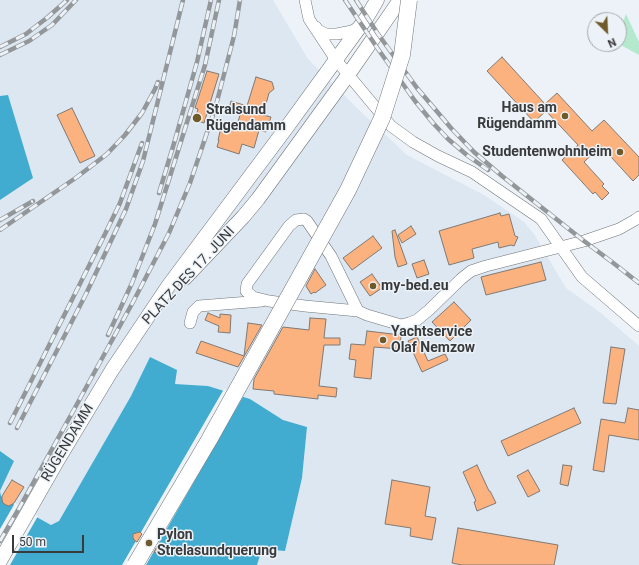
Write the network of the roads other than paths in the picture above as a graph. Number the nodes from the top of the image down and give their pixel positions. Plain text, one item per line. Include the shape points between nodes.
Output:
1 (305, 0) edge
2 (377, 0) edge
3 (400, 0) edge
4 (410, 0) edge
5 (309, 19) junction
6 (359, 27) junction
7 (336, 60) junction
8 (348, 75) junction
9 (639, 217) edge
10 (561, 247) junction
11 (269, 300) junction
12 (358, 311) junction
13 (190, 323) dead end
14 (639, 326) edge
15 (141, 328) junction
16 (0, 561) edge
17 (135, 565) edge

1 - 5 street
2 - 6 main road, PLATZ DES 17. JUNI
3 - 8 main road, PLATZ DES 17. JUNI
4 - 17 highway, bridge via 402,54 382,118 348,190 209,440
5 - 6 street via 318,30 326,34 345,33
5 - 7 street
6 - 7 main road, PLATZ DES 17. JUNI
7 - 8 street
7 - 15 main road, PLATZ DES 17. JUNI via 169,285
8 - 10 street via 391,126 438,156 472,172 541,219
8 - 15 main road, PLATZ DES 17. JUNI via 243,217
9 - 10 street via 619,229
10 - 12 street via 471,272 461,278 417,320 409,323 401,325
10 - 14 street via 582,277
11 - 12 street
11 - 12 street via 253,297 246,290 247,284 290,226 296,220 304,219 331,256
11 - 13 street via 199,306 193,312
15 - 16 main road, RÜGENDAMM via 112,370

